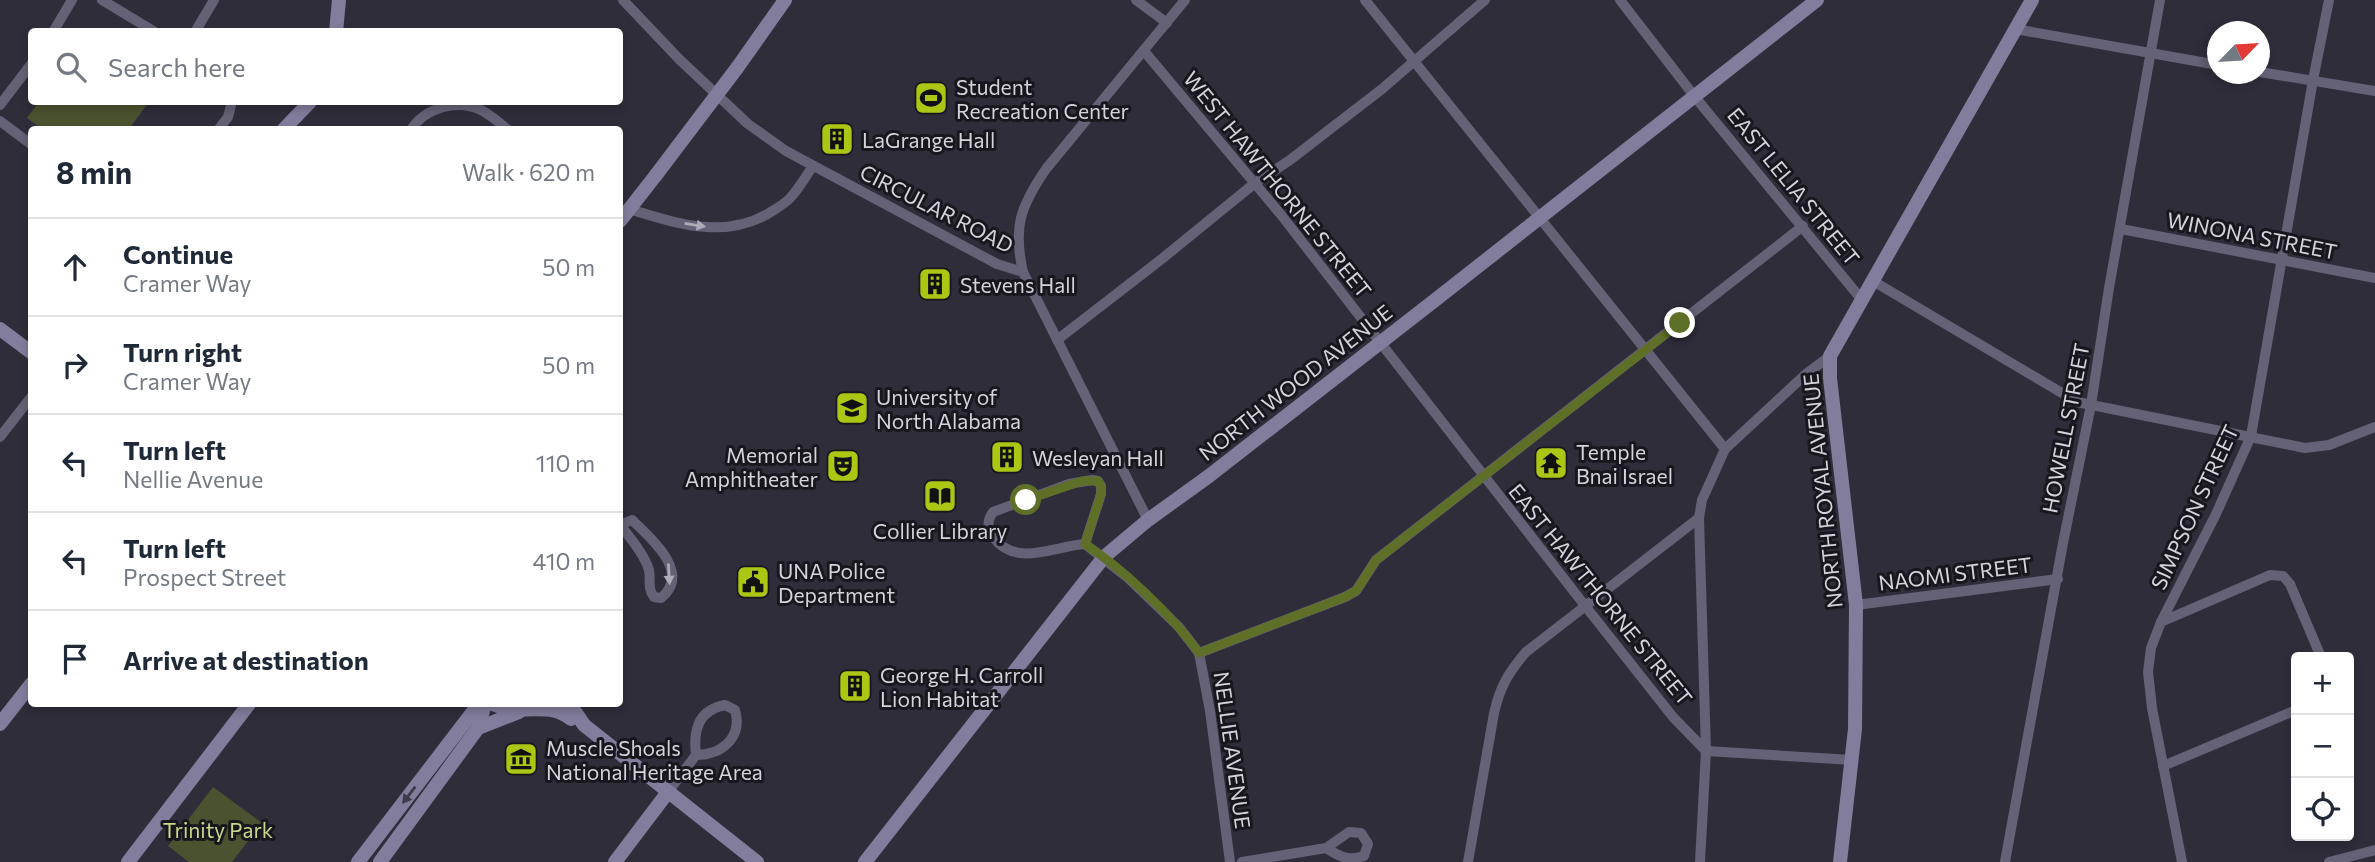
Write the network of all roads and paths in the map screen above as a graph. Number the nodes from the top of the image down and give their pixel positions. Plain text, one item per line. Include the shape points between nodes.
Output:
1 (72, 0) edge
2 (102, 0) edge
3 (214, 0) edge
4 (340, 0) edge
5 (623, 0) edge
6 (785, 0) edge
7 (1136, 0) edge
8 (1185, 0) edge
9 (1365, 0) edge
10 (1485, 0) edge
11 (1620, 0) edge
12 (2032, 0) edge
13 (2160, 0) edge
14 (2329, 0) edge
15 (1812, 2) edge
16 (1167, 23) junction
17 (55, 28) edge
18 (148, 28) edge
19 (197, 28) edge
20 (336, 28) edge
21 (2015, 29) junction
22 (1144, 51) junction
23 (2150, 52) junction
24 (1414, 60) junction
25 (2207, 63) edge
26 (28, 68) edge
27 (2270, 74) edge
28 (2313, 80) junction
29 (2375, 91) edge
30 (1695, 97) junction
31 (0, 105) edge
32 (232, 105) edge
33 (307, 105) edge
34 (452, 105) edge
35 (461, 105) edge
36 (0, 121) edge
37 (221, 126) edge
38 (287, 126) edge
39 (414, 126) edge
40 (502, 126) edge
41 (28, 142) edge
42 (813, 166) junction
43 (1255, 183) junction
44 (623, 216) edge
45 (623, 217) edge
46 (1541, 217) junction
47 (1803, 226) junction
48 (2121, 229) junction
49 (2282, 260) junction
50 (1023, 272) junction
51 (2375, 278) edge
52 (1873, 281) junction
53 (1862, 300) junction
54 (0, 329) edge
55 (1057, 340) junction
56 (1380, 342) junction
57 (1646, 349) junction
58 (28, 350) edge
59 (1830, 356) junction
60 (28, 401) edge
61 (2091, 405) junction
62 (2375, 427) edge
63 (2251, 436) junction
64 (0, 437) edge
65 (1725, 449) junction
66 (1483, 477) junction
67 (1699, 518) junction
68 (1148, 520) junction
69 (623, 524) edge
70 (623, 530) edge
71 (1085, 544) junction
72 (1104, 557) junction
73 (2058, 579) junction
74 (1856, 605) junction
75 (1586, 607) junction
76 (2161, 622) junction
77 (2319, 652) edge
78 (1199, 653) junction
79 (28, 688) edge
80 (247, 707) edge
81 (478, 707) edge
82 (484, 707) edge
83 (500, 707) edge
84 (567, 707) edge
85 (524, 711) junction
86 (2291, 712) edge
87 (0, 724) edge
88 (584, 725) junction
89 (478, 728) junction
90 (1706, 751) junction
91 (696, 755) junction
92 (1852, 760) junction
93 (434, 762) junction
94 (2163, 766) junction
95 (448, 772) junction
96 (668, 792) junction
97 (1326, 848) dead end
98 (2375, 850) edge
99 (128, 862) edge
100 (358, 862) edge
101 (380, 862) edge
102 (615, 862) edge
103 (757, 862) edge
104 (865, 862) edge
105 (1230, 862) edge
106 (1242, 862) edge
107 (1468, 862) edge
108 (1700, 862) edge
109 (1840, 862) edge
110 (2006, 862) edge
111 (2182, 862) edge
112 (2329, 862) edge

1 - 17 street
2 - 18 street
3 - 19 street
4 - 20 street
5 - 42 street, CIRCULAR ROAD via 748,124
6 - 44 street, bridge
7 - 16 street
8 - 16 street
9 - 24 street
10 - 24 street
11 - 30 street, EAST LELIA STREET
12 - 21 street, NORTH ROYAL AVENUE
13 - 23 street, HOWELL STREET
14 - 28 street, SIMPSON STREET
15 - 30 street, NORTH WOOD AVENUE
16 - 22 street
21 - 23 street
21 - 52 street, NORTH ROYAL AVENUE
22 - 43 street, WEST HAWTHORNE STREET
22 - 50 street via 1027,197 1018,231
23 - 25 street
23 - 48 street, HOWELL STREET
24 - 43 street via 1318,139
24 - 46 street
26 - 31 street
27 - 28 street
28 - 29 street
28 - 49 street, SIMPSON STREET
30 - 46 street, NORTH WOOD AVENUE
30 - 47 street, EAST LELIA STREET
32 - 37 street
33 - 38 street
34 - 39 street via 433,110
35 - 40 street via 479,109
36 - 41 street
45 -> 42 street via 716,228 741,226 790,199
42 - 50 street, CIRCULAR ROAD via 997,264
43 - 55 street
43 - 56 street, WEST HAWTHORNE STREET
46 - 56 street, NORTH WOOD AVENUE
46 - 57 street
47 - 53 street, EAST LELIA STREET
47 - 57 street
48 - 49 street, WINONA STREET
48 - 61 street, HOWELL STREET
49 - 51 street, WINONA STREET
49 - 63 street, SIMPSON STREET
50 - 55 street, CIRCULAR ROAD
52 - 53 street, NORTH ROYAL AVENUE
52 - 61 street, EAST LELIA STREET via 2077,402
53 - 59 street, NORTH ROYAL AVENUE
54 - 58 street
55 - 68 street, CIRCULAR ROAD
56 - 66 street, EAST HAWTHORNE STREET
56 - 68 street, NORTH WOOD AVENUE
57 - 65 street
57 - 66 street
59 - 65 street
59 - 74 street, NORTH ROYAL AVENUE
60 - 64 street
61 - 63 street, EAST LELIA STREET
61 - 73 street, HOWELL STREET
62 - 63 street, EAST LELIA STREET via 2329,445 2305,448
63 - 76 street, SIMPSON STREET
65 - 67 street via 1702,500
66 - 75 street, EAST HAWTHORNE STREET
66 - 78 street via 1376,560 1356,591
67 - 75 street
67 - 90 street
68 - 72 street, NORTH WOOD AVENUE
69 -> 70 street via 632,520 663,550 671,581 661,598 650,592 649,570
71 - 71 street via 1101,494 1098,481 1069,484 989,517 993,538 1009,551 1032,554
71 - 72 street, NELLIE AVENUE
72 - 78 street, NELLIE AVENUE via 1179,627
72 - 104 street, NORTH WOOD AVENUE
73 - 74 street, NAOMI STREET
73 - 110 street, HOWELL STREET
74 - 92 street, NORTH ROYAL AVENUE
75 - 90 street, EAST HAWTHORNE STREET via 1673,717
75 - 107 street via 1526,652 1500,691
76 - 77 street via 2270,575 2283,576
76 - 94 street, SIMPSON STREET via 2148,672
78 - 105 street, NELLIE AVENUE
79 - 87 street
80 - 99 street
81 - 93 street
82 - 89 street
83 - 85 street
84 - 88 street
85 - 88 street via 555,709
85 - 89 street
86 - 94 street
88 - 96 street
89 - 95 street
90 - 92 street
90 - 108 street
91 - 91 street via 722,749 734,734 738,721 734,710 725,705 706,713 694,735
91 - 96 street
92 - 109 street, NORTH ROYAL AVENUE
93 - 95 street
93 -> 100 street
94 - 111 street, SIMPSON STREET
95 - 101 street
96 - 102 street
96 - 103 street
97 - 106 street
98 - 112 street

